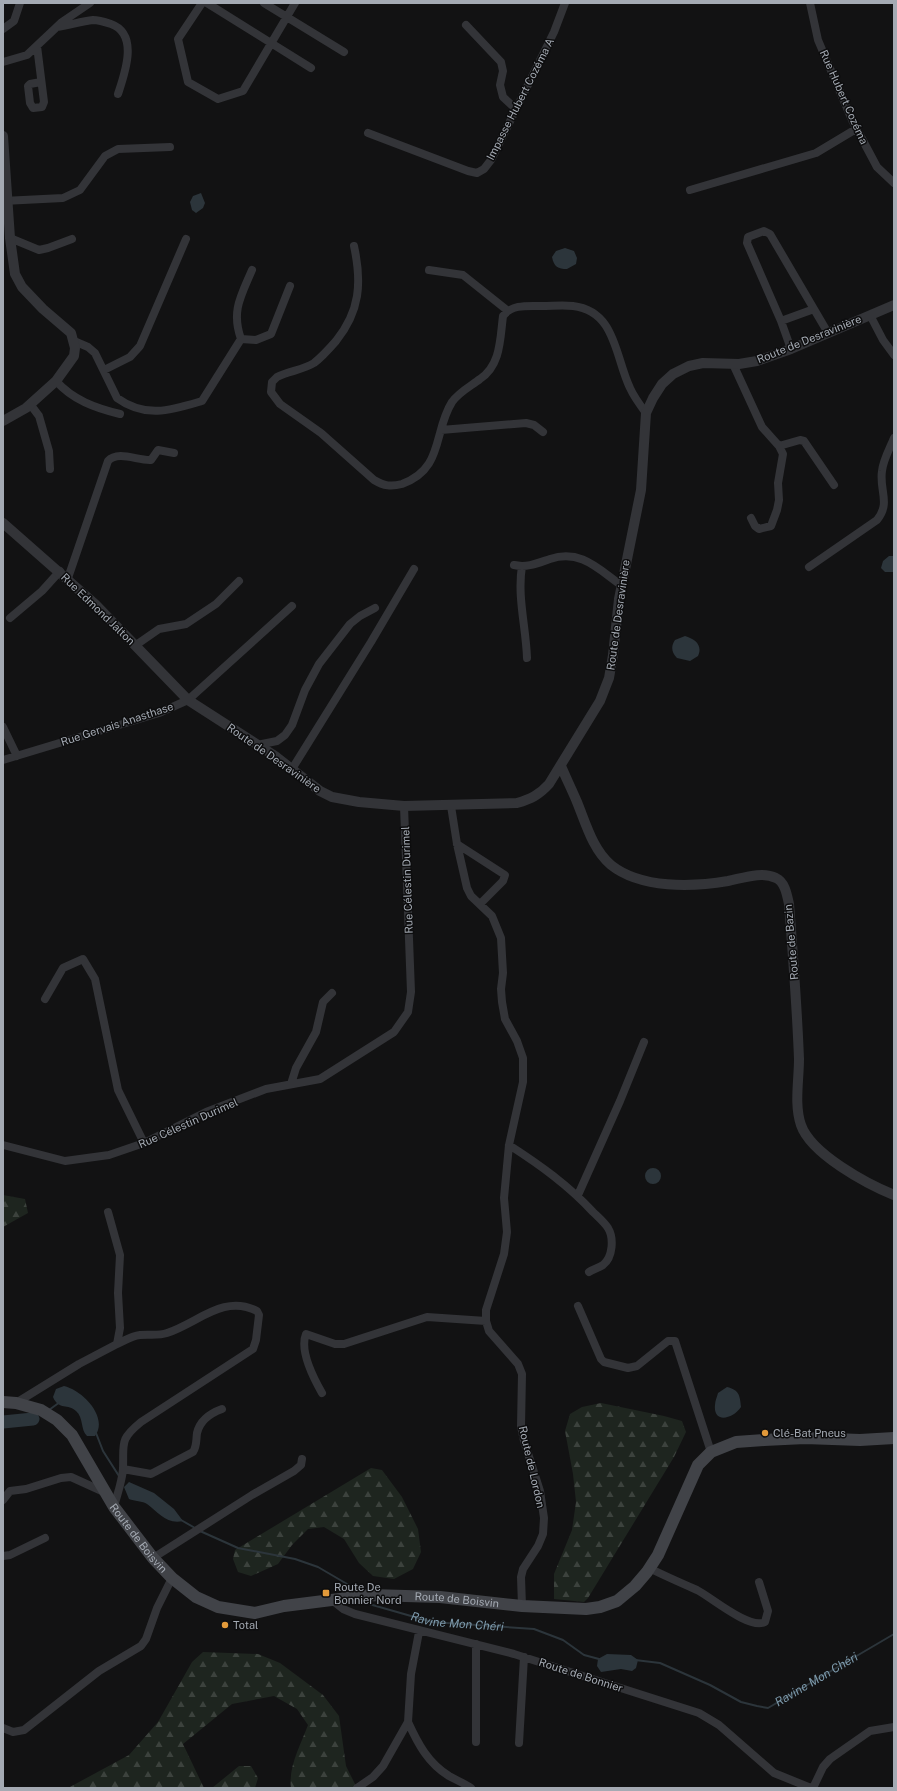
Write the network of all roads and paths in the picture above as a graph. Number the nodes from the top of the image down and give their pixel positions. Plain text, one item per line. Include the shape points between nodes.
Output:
1 (20, 3) edge
2 (90, 3) edge
3 (202, 3) edge
4 (207, 3) edge
5 (264, 3) edge
6 (295, 3) edge
7 (565, 3) edge
8 (810, 3) edge
9 (286, 16) junction
10 (466, 25) dead end
11 (56, 28) junction
12 (3, 29) edge
13 (271, 43) junction
14 (37, 46) junction
15 (344, 52) dead end
16 (3, 62) edge
17 (311, 68) dead end
18 (41, 82) dead end
19 (118, 94) dead end
20 (516, 109) junction
21 (856, 129) junction
22 (368, 133) dead end
23 (3, 136) edge
24 (170, 147) dead end
25 (4, 162) edge
26 (894, 183) edge
27 (690, 190) dead end
28 (5, 201) edge
29 (10, 238) junction
30 (72, 239) dead end
31 (186, 239) dead end
32 (354, 246) dead end
33 (252, 270) dead end
34 (429, 270) dead end
35 (290, 286) dead end
36 (894, 305) edge
37 (814, 309) junction
38 (508, 311) junction
39 (870, 315) junction
40 (781, 321) junction
41 (828, 333) junction
42 (241, 339) junction
43 (74, 341) junction
44 (791, 349) junction
45 (894, 355) edge
46 (733, 364) junction
47 (104, 370) junction
48 (56, 381) junction
49 (30, 404) junction
50 (646, 413) junction
51 (120, 414) dead end
52 (3, 421) edge
53 (441, 430) junction
54 (543, 432) dead end
55 (894, 438) edge
56 (779, 446) junction
57 (174, 453) dead end
58 (50, 469) dead end
59 (834, 485) dead end
60 (751, 518) dead end
61 (3, 522) edge
62 (809, 567) dead end
63 (414, 568) dead end
64 (64, 575) junction
65 (239, 581) dead end
66 (621, 585) junction
67 (292, 606) dead end
68 (375, 608) dead end
69 (10, 618) dead end
70 (136, 645) junction
71 (527, 658) dead end
72 (188, 700) junction
73 (3, 727) edge
74 (257, 745) junction
75 (17, 756) junction
76 (3, 760) edge
77 (561, 766) junction
78 (292, 769) junction
79 (549, 784) junction
80 (569, 784) junction
81 (404, 806) junction
82 (451, 806) junction
83 (457, 844) junction
84 (480, 904) junction
85 (332, 993) dead end
86 (45, 999) dead end
87 (644, 1042) dead end
88 (292, 1084) junction
89 (144, 1143) junction
90 (3, 1145) edge
91 (509, 1145) junction
92 (894, 1195) edge
93 (578, 1196) junction
94 (108, 1212) dead end
95 (589, 1272) dead end
96 (578, 1306) dead end
97 (486, 1321) junction
98 (117, 1344) junction
99 (322, 1393) dead end
100 (3, 1402) edge
101 (16, 1403) junction
102 (222, 1410) dead end
103 (894, 1438) edge
104 (711, 1452) junction
105 (302, 1460) dead end
106 (123, 1470) junction
107 (104, 1492) junction
108 (3, 1500) edge
109 (114, 1507) junction
110 (45, 1538) dead end
111 (3, 1556) edge
112 (153, 1558) junction
113 (649, 1568) junction
114 (172, 1578) junction
115 (759, 1582) dead end
116 (333, 1601) junction
117 (522, 1606) junction
118 (420, 1632) junction
119 (476, 1644) junction
120 (524, 1657) junction
121 (408, 1722) junction
122 (894, 1726) edge
123 (3, 1728) edge
124 (476, 1742) dead end
125 (520, 1743) dead end
126 (357, 1788) edge
127 (470, 1788) edge
128 (812, 1788) edge

1 - 12 street via 14,21
2 - 11 street
3 - 13 street via 178,39 188,82 218,99 243,91
4 - 13 street
5 - 9 street
6 - 9 street
7 - 20 street, Impasse Hubert Cozéma A via 554,32
8 - 21 street, Rue Hubert Cozéma via 818,40
9 - 13 street
9 - 15 street
10 - 20 street via 501,62 503,71 500,85 503,97
11 - 14 street
11 - 19 street via 93,20 118,26 127,37 126,65
13 - 17 street
14 - 16 street via 27,55
14 - 18 street
20 - 22 street, Impasse Hubert Cozéma A via 491,160 477,173
21 - 26 street, Rue Hubert Cozéma via 877,167
21 - 27 street via 816,153
23 - 25 street
24 - 28 street via 118,149 105,156 80,190 63,198
25 - 28 street
28 - 29 street
29 - 30 street via 39,250
29 - 43 street via 12,264 22,287 71,333
31 - 47 street via 140,346 130,357
32 - 53 street via 358,286 352,318 330,348 314,363 277,377 272,382 271,392 280,404 321,433 374,480 387,486 409,481 423,472 430,463
33 - 42 street via 238,305 236,325
34 - 38 street via 463,275
35 - 42 street via 271,334 256,340
36 - 39 street, Route de Desravinière
37 - 40 street
37 - 40 street via 770,234 764,230 748,237 747,243
37 - 41 street
38 - 50 street via 526,306 574,306 590,312 603,321 612,336 630,387
38 - 53 street via 503,316 497,359 491,371 453,401
39 - 41 street, Route de Desravinière
39 - 45 street
40 - 44 street
41 - 44 street, Route de Desravinière
42 - 47 street via 202,401 169,411 151,411 123,402 118,398
43 - 47 street via 95,353
43 - 48 street via 74,356
44 - 46 street, Route de Desravinière via 757,361
46 - 50 street, Route de Desravinière via 703,363 689,366 673,374 662,384
46 - 56 street via 762,427
48 - 49 street
48 - 51 street via 82,402
49 - 52 street
49 - 58 street via 41,421
50 - 66 street, Route de Desravinière via 641,490
53 - 54 street via 526,423
55 - 62 street via 882,470 885,506 881,515
56 - 59 street via 804,441
56 - 60 street via 783,454 778,483 779,500 774,520 771,526 759,529
57 - 64 street via 158,450 151,460 114,456 108,461
61 - 64 street, Rue Edmond Jalton
63 - 78 street
64 - 69 street
64 - 70 street, Rue Edmond Jalton
65 - 70 street via 216,604 186,624 159,629
66 - 71 street via 578,557 558,556 529,566 518,565
66 - 77 street, Route de Desravinière via 609,678 600,700
67 - 72 street, Rue Gervais Anasthase
68 - 74 street via 350,624 319,664 285,735 277,741
70 - 72 street, Rue Edmond Jalton
72 - 74 street, Route de Desravinière
72 - 75 street, Rue Gervais Anasthase via 159,713
73 - 75 street
74 - 78 street, Route de Desravinière
75 - 76 street, Rue Gervais Anasthase
77 - 79 street, Route de Desravinière
77 - 80 street, Route de Bazin
78 - 81 street, Route de Desravinière via 332,797
79 - 80 street
79 - 82 street, Route de Desravinière via 536,796 517,804
80 - 92 street, Route de Bazin via 599,852 624,875 641,881 680,885 724,882 764,875 782,881 789,904 799,1058 798,1109 801,1125 817,1148 854,1176
81 - 82 street, Route de Desravinière
81 - 88 street, Rue Célestin Durimel via 411,992 408,1012 394,1032 320,1079
82 - 83 street
83 - 84 street via 467,888
83 - 84 street via 504,875 503,881
84 - 91 street via 492,916 501,938 504,973 502,1002 506,1019 523,1058 523,1082
85 - 88 street via 323,1002 316,1032 296,1068
86 - 89 street via 64,968 83,959 95,979 118,1090
87 - 93 street
88 - 89 street, Rue Célestin Durimel via 266,1089 206,1112
89 - 90 street, Rue Célestin Durimel via 109,1155 65,1161
91 - 93 street via 545,1168
91 - 97 street via 504,1198 507,1232 504,1254 486,1310
93 - 95 street via 607,1227 612,1243 607,1260
94 - 98 street via 120,1254 120,1328
96 - 104 street via 604,1362 628,1368 637,1366 668,1341 675,1341
97 - 99 street via 427,1317 344,1344 335,1344 306,1334 304,1340 310,1372
97 - 117 street, Route de Lordon via 489,1331 518,1364 522,1374 521,1426 540,1491 544,1518 538,1546 523,1569
98 - 101 street
98 - 106 street via 133,1336 158,1336 174,1331 216,1308 245,1306 257,1311 259,1315 253,1349 128,1432 122,1453
100 - 101 main road, Route de Boisvin
101 - 107 main road, Route de Boisvin via 41,1410 57,1420 72,1435
102 - 106 street via 213,1412 202,1423 198,1429 193,1452 151,1474
103 - 104 main road, Route de Boisvin via 805,1438 736,1442
104 - 113 main road, Route de Boisvin via 698,1465 658,1555
105 - 112 street via 301,1465 294,1471
106 - 109 street
107 - 108 street via 76,1478 66,1477 10,1491
107 - 109 main road, Route de Boisvin
109 - 112 main road, Route de Boisvin
110 - 111 street
112 - 114 main road, Route de Boisvin
113 - 115 street via 697,1590 749,1621 761,1624 765,1622 768,1611
113 - 117 main road, Route de Boisvin via 635,1586 617,1601 600,1607 586,1610
114 - 116 main road, Route de Boisvin via 196,1597 218,1607 243,1612 255,1613 284,1606
114 - 123 street via 156,1608 146,1639 141,1646 99,1671 24,1730 13,1732
116 - 117 main road, Route de Boisvin via 368,1596 440,1597
116 - 118 street, Route de Bonnier via 349,1612
118 - 119 street, Route de Bonnier
118 - 121 street via 411,1674
119 - 120 street, Route de Bonnier
119 - 124 street
120 - 125 street
120 - 128 street, Route de Bonnier via 699,1713 719,1725 774,1773
121 - 126 street via 383,1766
121 - 127 street via 419,1746 430,1761 448,1776
122 - 128 street via 870,1731 830,1759

